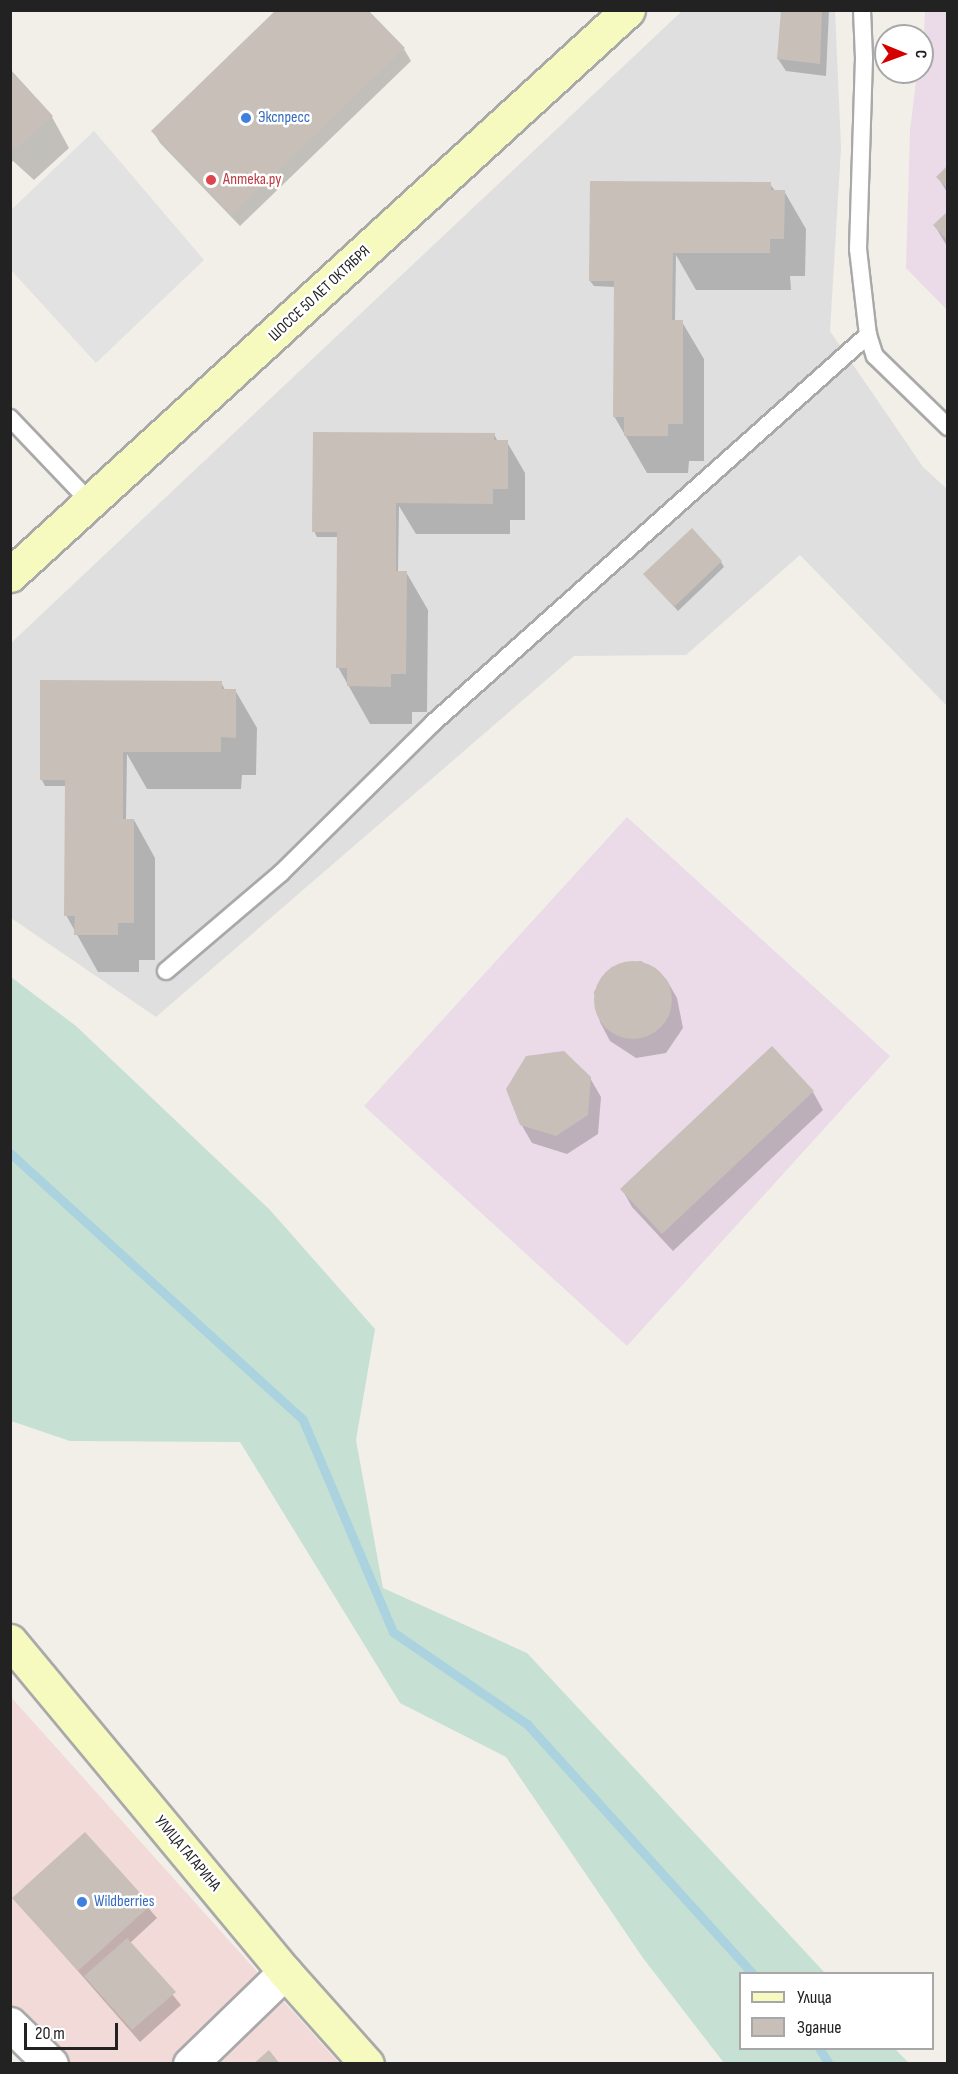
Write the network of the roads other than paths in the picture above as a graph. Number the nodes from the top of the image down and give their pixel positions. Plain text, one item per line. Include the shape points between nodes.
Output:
1 (628, 10) edge
2 (862, 10) edge
3 (868, 336) junction
4 (10, 418) edge
5 (948, 427) edge
6 (91, 503) junction
7 (10, 575) edge
8 (166, 972) dead end
9 (10, 1641) edge
10 (285, 1971) junction
11 (10, 2024) edge
12 (51, 2064) edge
13 (190, 2064) edge
14 (367, 2064) edge

1 - 6 street, ШОССЕ 50 ЛЕТ ОКТЯБРЯ
2 - 3 lane via 858,249
3 - 5 lane via 875,356
3 - 8 lane via 441,715 281,873
4 - 6 lane
6 - 7 street, ШОССЕ 50 ЛЕТ ОКТЯБРЯ
9 - 10 street, УЛИЦА ГАГАРИНА
10 - 13 street
10 - 14 street, УЛИЦА ГАГАРИНА
11 - 12 street

